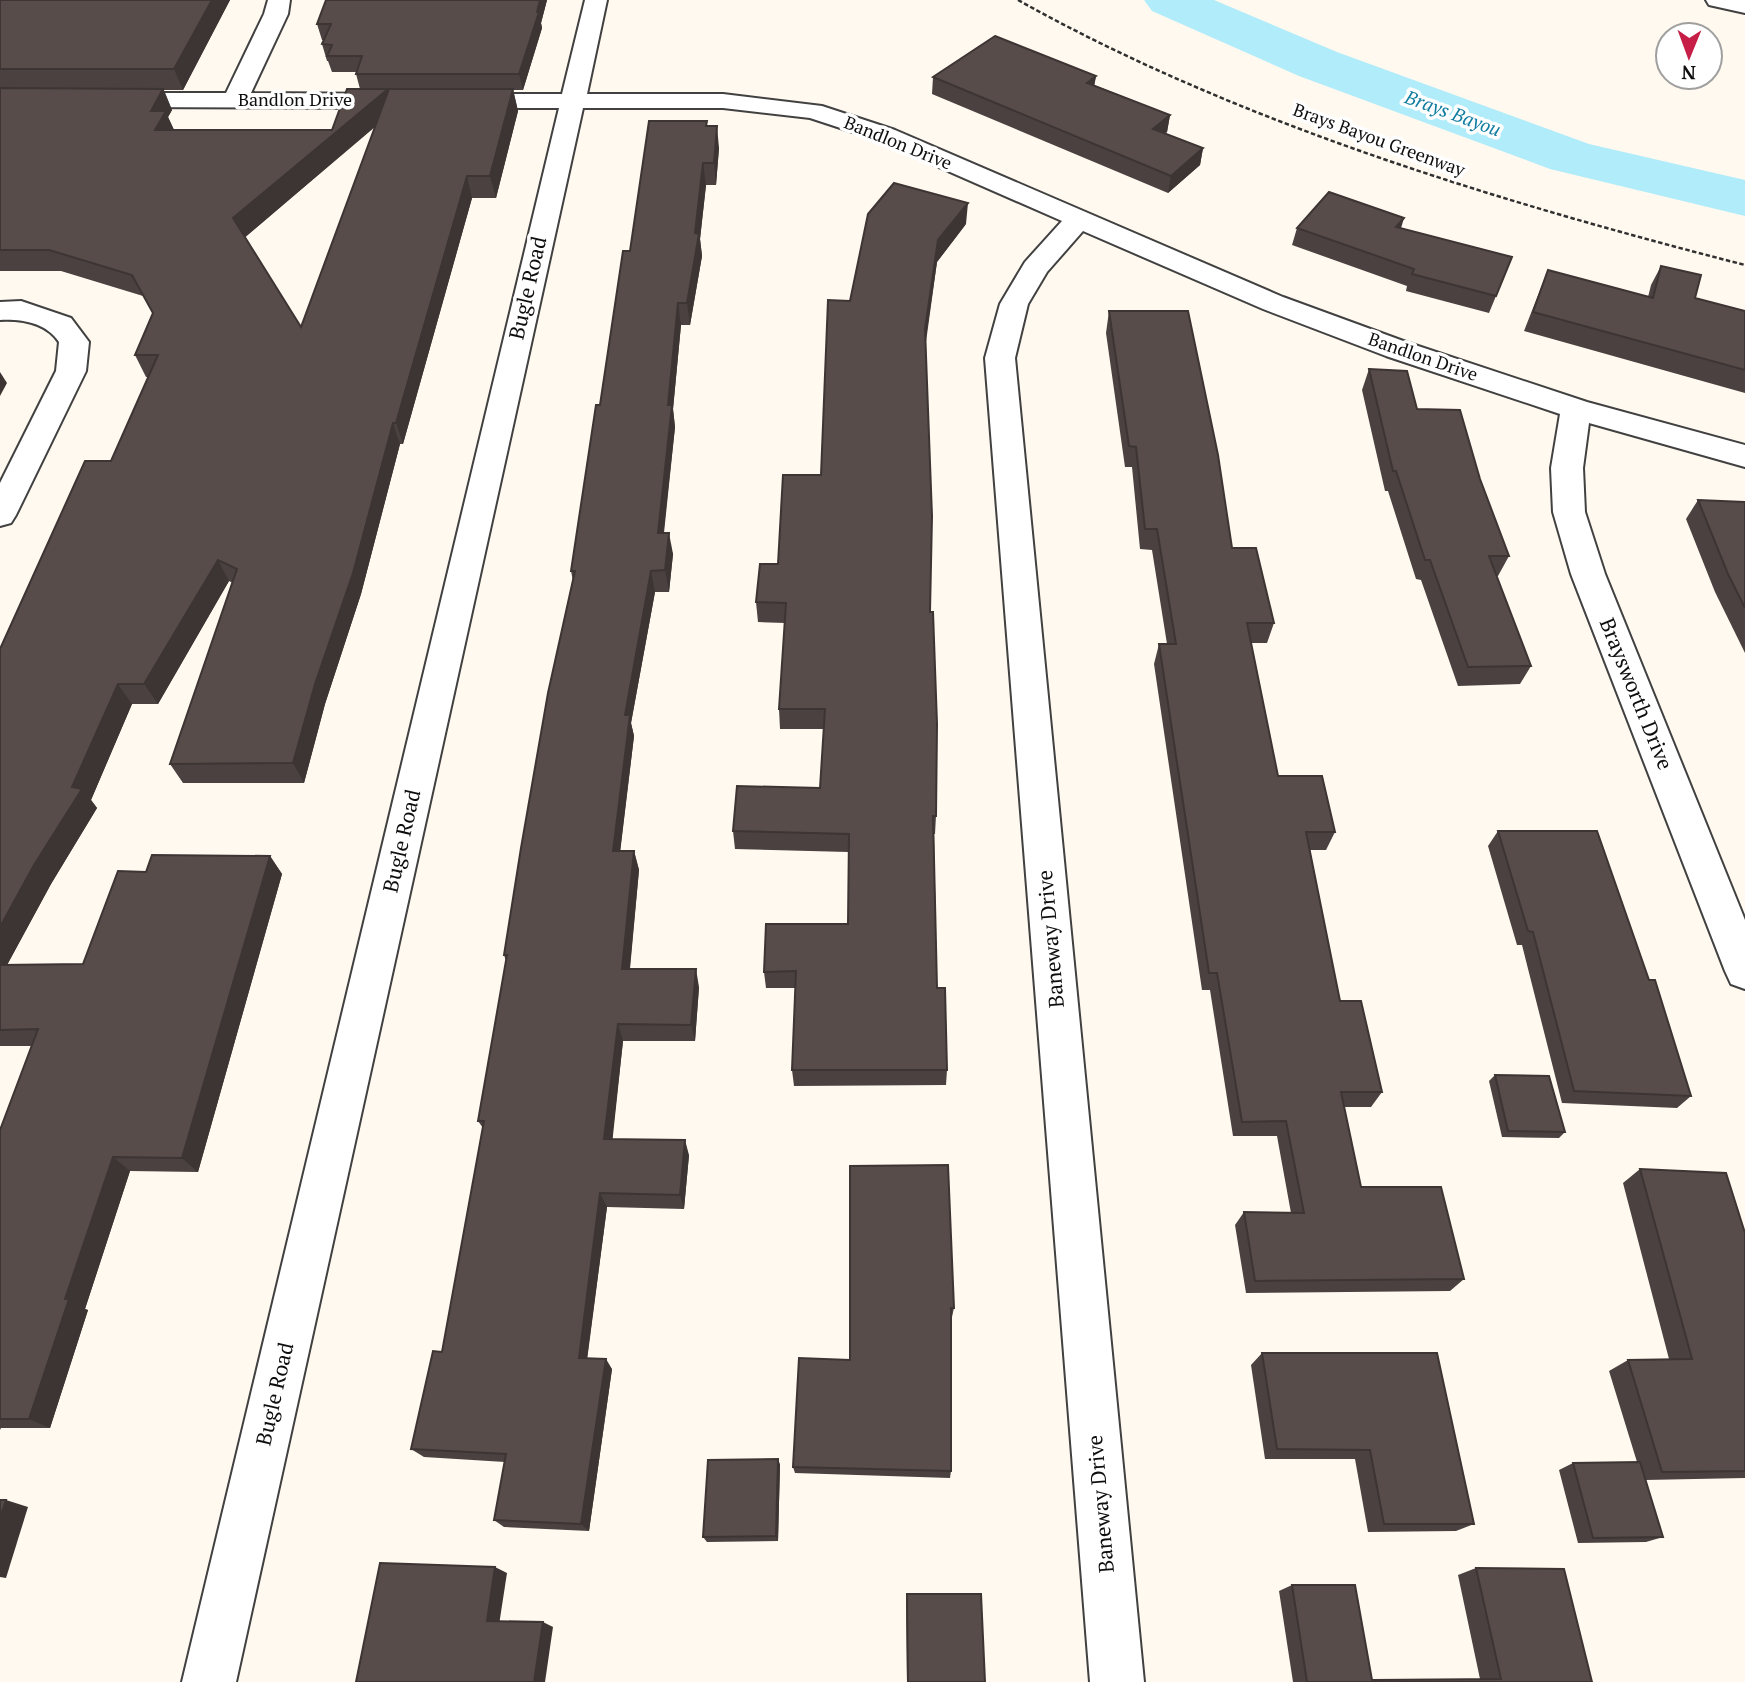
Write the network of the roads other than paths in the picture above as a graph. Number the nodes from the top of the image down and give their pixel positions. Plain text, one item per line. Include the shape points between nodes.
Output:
1 (279, 0) edge
2 (596, 0) edge
3 (1717, 0) edge
4 (1745, 6) edge
5 (83, 100) edge
6 (235, 100) junction
7 (417, 101) edge
8 (444, 101) edge
9 (570, 102) junction
10 (1079, 219) junction
11 (0, 311) edge
12 (1576, 409) junction
13 (1745, 456) edge
14 (0, 515) edge
15 (1745, 971) edge
16 (209, 1682) edge
17 (1117, 1682) edge

1 - 6 street
2 - 9 street, Bugle Road
3 - 4 street
5 - 6 street, Bandlon Drive
6 - 7 street, Bandlon Drive
8 - 9 street, Bandlon Drive
9 - 10 street, Bandlon Drive via 723,102 813,111 886,135
9 - 16 street, Bugle Road
10 - 12 street, Bandlon Drive via 1273,303
10 - 17 street, Baneway Drive via 1035,268 1014,304 1000,358
11 - 14 street via 21,310 61,324 74,342 71,370
12 - 13 street, Bandlon Drive
12 - 15 street, Braysworth Drive via 1567,479 1569,512 1584,562

